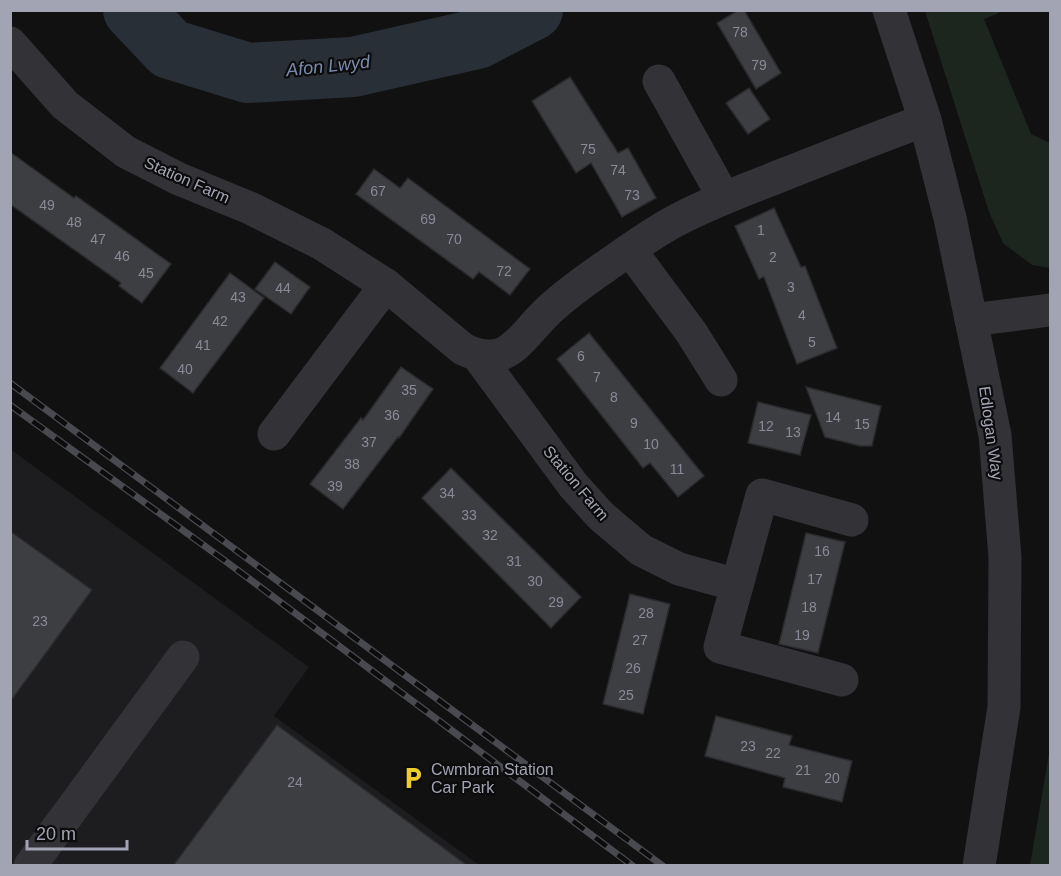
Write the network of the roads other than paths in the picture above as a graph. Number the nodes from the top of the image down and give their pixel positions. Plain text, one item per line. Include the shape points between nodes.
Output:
1 (889, 10) edge
2 (10, 44) edge
3 (659, 81) dead end
4 (925, 120) junction
5 (724, 198) junction
6 (630, 250) junction
7 (386, 285) junction
8 (1050, 310) edge
9 (971, 320) junction
10 (478, 356) junction
11 (721, 380) dead end
12 (274, 434) dead end
13 (852, 520) dead end
14 (737, 585) junction
15 (183, 657) dead end
16 (842, 680) dead end
17 (30, 866) edge
18 (979, 866) edge

1 - 4 street, Edlogan Way
2 - 7 street, Station Farm via 65,105 126,152 322,244
3 - 5 street
4 - 5 street
4 - 9 street, Edlogan Way
5 - 6 street via 674,222
6 - 10 street via 570,291 515,346 490,358
6 - 11 street
7 - 10 street, Station Farm via 464,349
7 - 12 street
8 - 9 street
9 - 18 street, Edlogan Way via 995,435 1005,557 1004,707
10 - 14 street, Station Farm via 573,485 601,516 641,550 679,569
13 - 14 street via 762,495
14 - 16 street via 720,647
15 - 17 street

